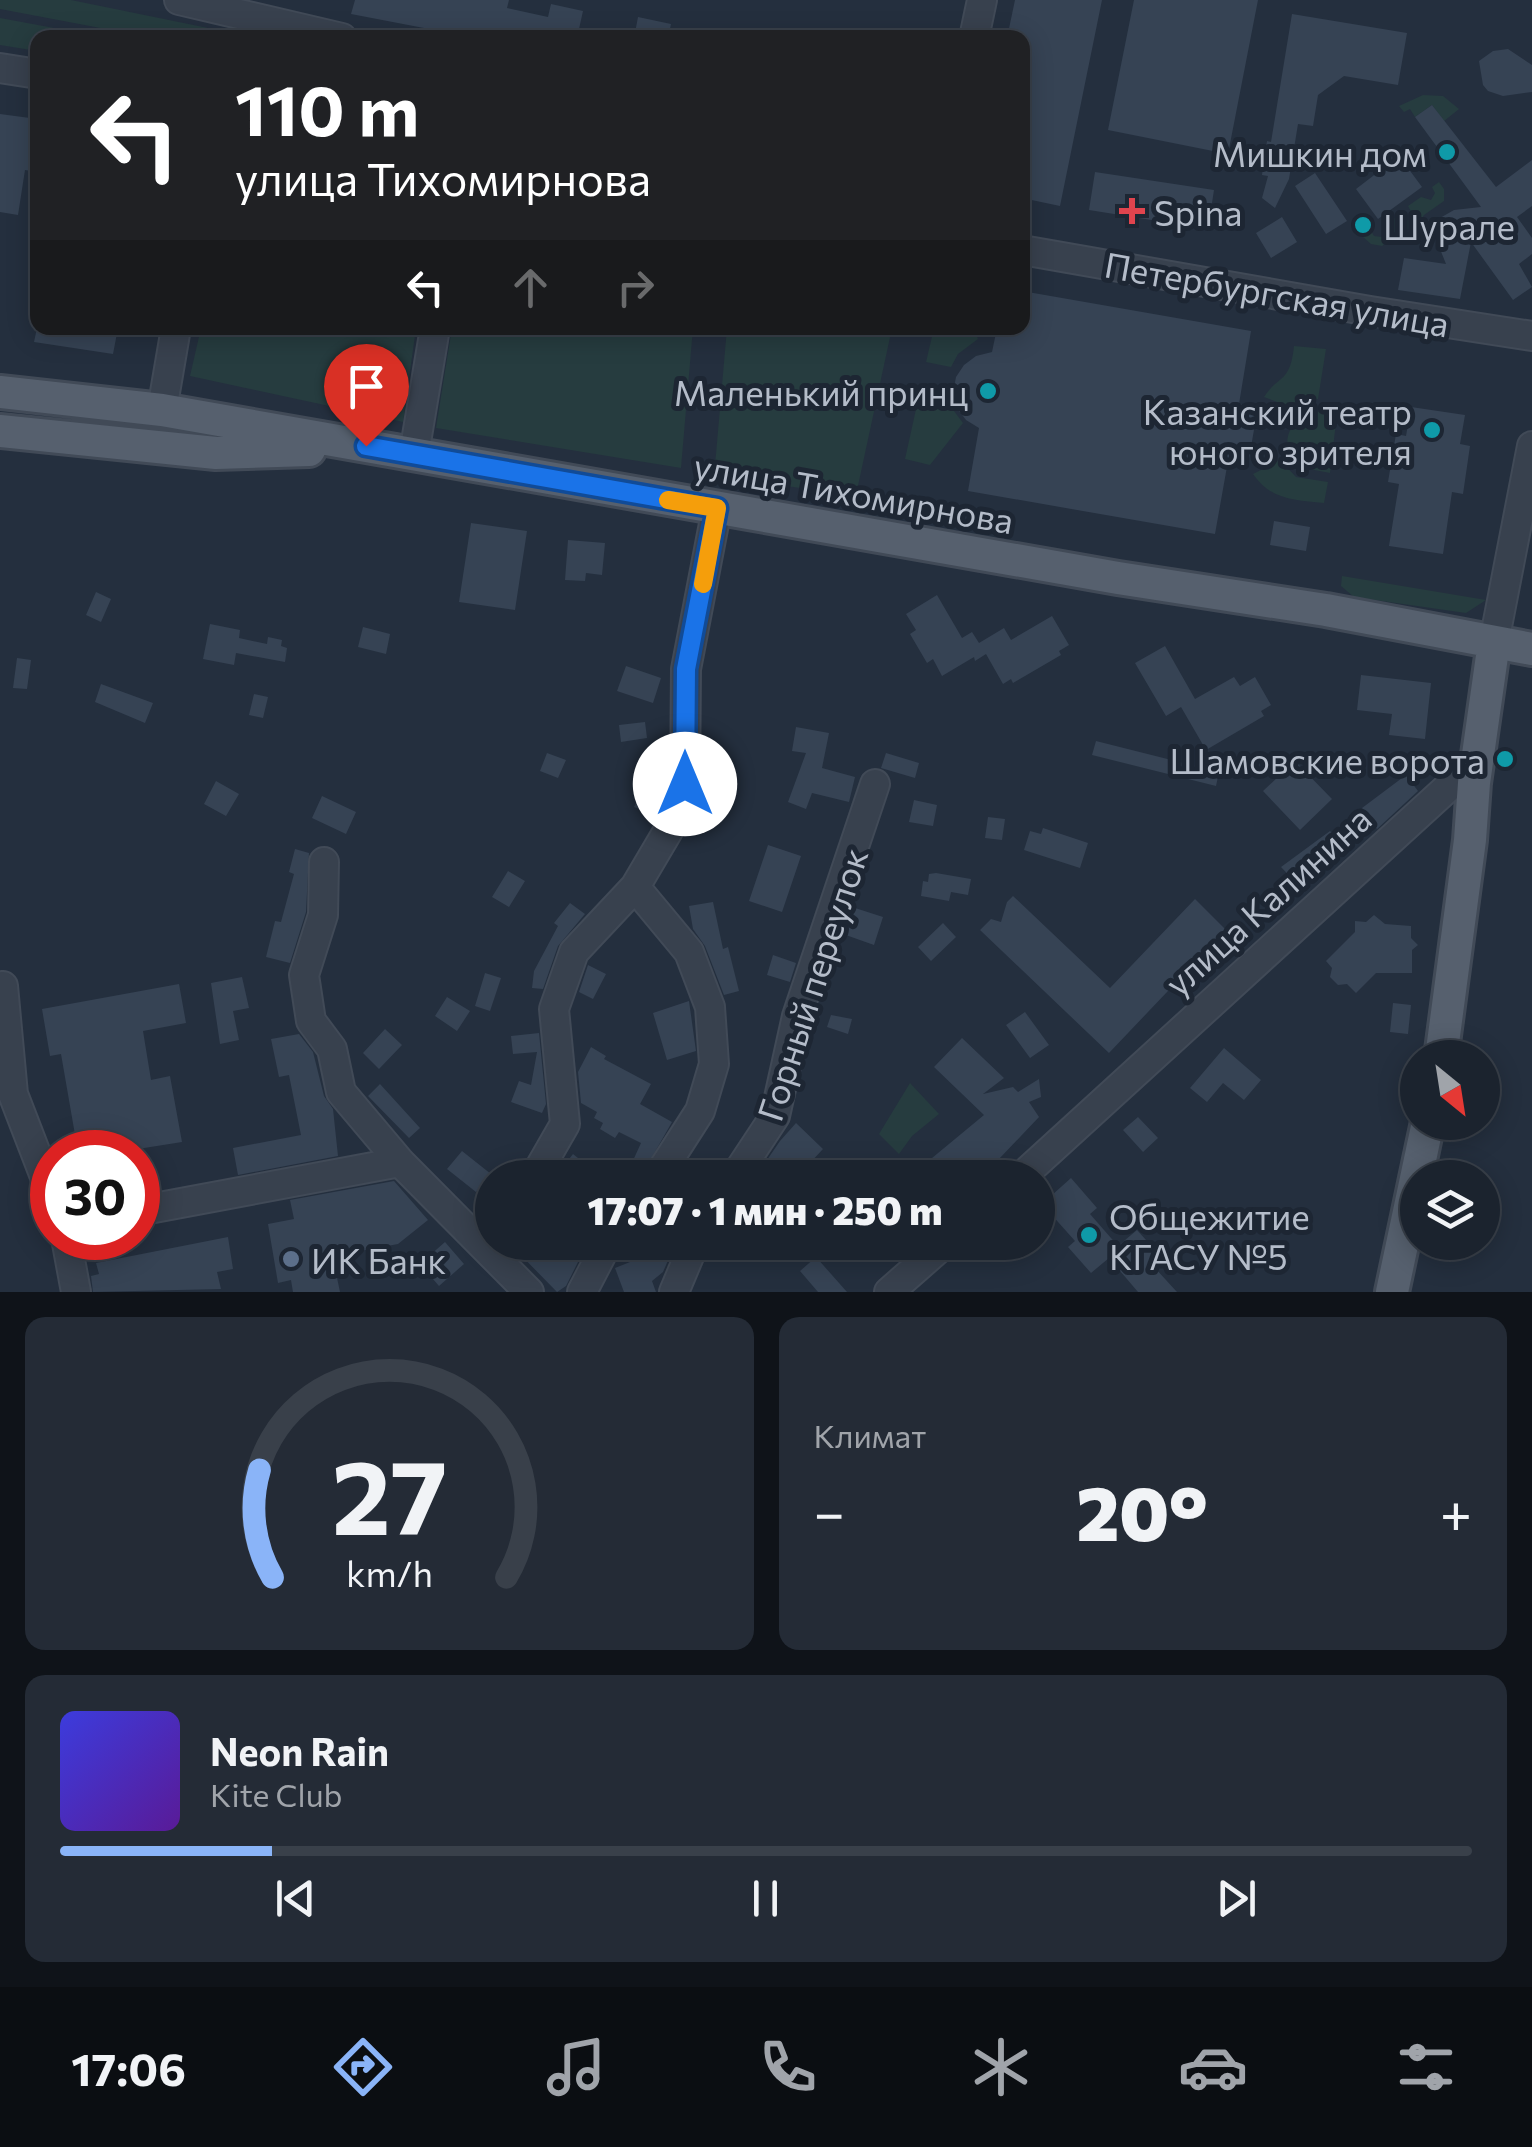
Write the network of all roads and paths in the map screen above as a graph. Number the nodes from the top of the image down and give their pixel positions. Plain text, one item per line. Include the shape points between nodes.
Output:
1 (179, 0) edge
2 (982, 0) edge
3 (308, 30) edge
4 (976, 30) edge
5 (0, 68) edge
6 (30, 73) edge
7 (1030, 251) edge
8 (175, 335) edge
9 (434, 335) edge
10 (1532, 336) edge
11 (0, 368) edge
12 (0, 392) edge
13 (162, 410) junction
14 (0, 431) edge
15 (366, 446) junction
16 (1532, 446) edge
17 (414, 454) junction
18 (717, 508) junction
19 (1494, 642) junction
20 (1532, 650) edge
21 (1477, 761) junction
22 (875, 784) dead end
23 (324, 862) dead end
24 (635, 887) junction
25 (2, 986) dead end
26 (1444, 1040) edge
27 (30, 1138) edge
28 (1424, 1140) edge
29 (544, 1160) edge
30 (669, 1160) edge
31 (746, 1160) edge
32 (1040, 1160) edge
33 (400, 1162) junction
34 (160, 1207) edge
35 (475, 1233) edge
36 (471, 1237) junction
37 (70, 1260) edge
38 (599, 1260) edge
39 (687, 1260) edge
40 (925, 1260) edge
41 (76, 1292) edge
42 (529, 1292) edge
43 (582, 1292) edge
44 (674, 1292) edge
45 (888, 1292) edge
46 (1392, 1292) edge

1 - 3 street
2 - 4 street
5 - 6 street
7 - 10 street, Петербургская улица
8 - 13 street
9 - 17 street
11 - 13 main road
12 - 13 main road
13 - 15 main road, улица Тихомирнова
14 - 15 main road via 216,453
15 - 17 main road, улица Тихомирнова
16 - 19 street
17 - 18 main road, улица Тихомирнова
18 - 19 main road, улица Тихомирнова
18 - 24 street via 686,669 685,784 668,831
19 - 20 main road, улица Тихомирнова
19 - 21 main road
21 - 26 main road
21 - 32 street, улица Калинина
22 - 31 street, Горный переулок via 797,1016 775,1116
23 - 33 street via 323,915 304,975 311,1021 332,1049 341,1092
24 - 29 street via 574,952 554,1009 565,1124
24 - 30 street via 689,952 710,1007 714,1064 700,1110
25 - 27 street via 13,1094
28 - 46 main road
33 - 34 street
33 - 36 street
35 - 36 street
36 - 42 street
37 - 41 street
38 - 43 street
39 - 44 street
40 - 45 street

